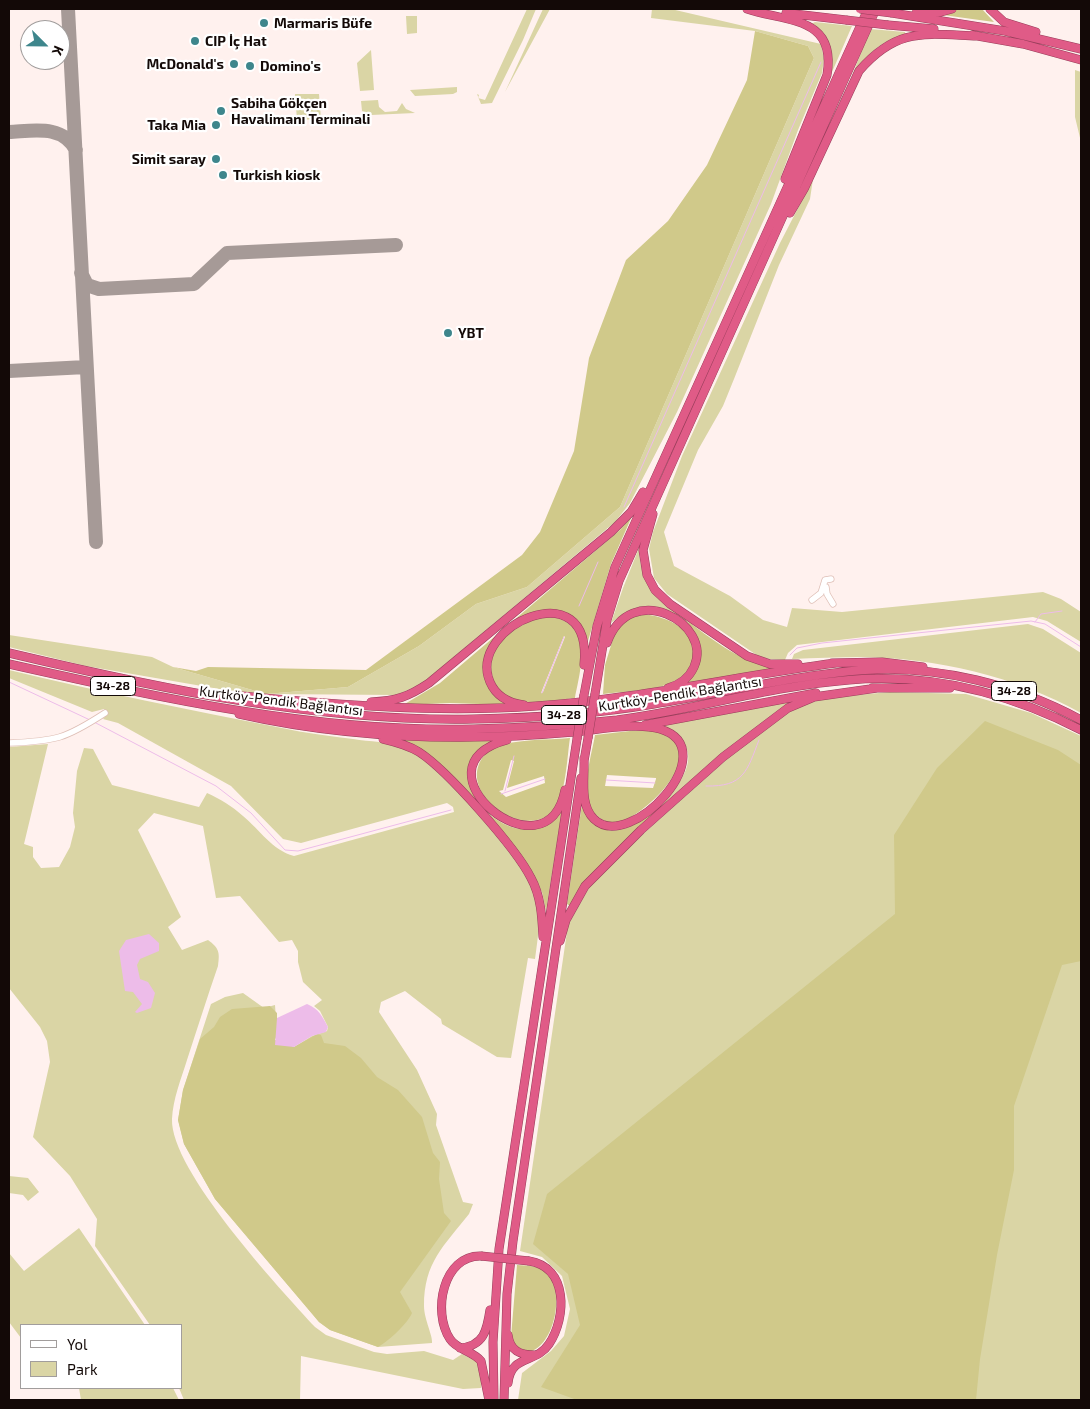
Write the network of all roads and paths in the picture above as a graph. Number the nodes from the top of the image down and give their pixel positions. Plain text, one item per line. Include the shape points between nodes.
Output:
1 (747, 9) edge
2 (860, 9) edge
3 (868, 9) edge
4 (876, 9) edge
5 (952, 9) edge
6 (990, 9) edge
7 (892, 13) junction
8 (977, 36) junction
9 (1066, 44) junction
10 (1081, 49) edge
11 (1081, 60) edge
12 (773, 240) junction
13 (761, 241) junction
14 (656, 472) junction
15 (666, 475) junction
16 (812, 600) dead end
17 (833, 604) dead end
18 (9, 653) edge
19 (599, 660) junction
20 (836, 663) junction
21 (9, 664) edge
22 (944, 674) junction
23 (876, 688) junction
24 (968, 688) junction
25 (184, 689) junction
26 (584, 695) junction
27 (647, 695) junction
28 (343, 704) junction
29 (538, 706) junction
30 (218, 707) junction
31 (105, 713) dead end
32 (1081, 720) edge
33 (626, 728) junction
34 (1081, 730) edge
35 (362, 735) junction
36 (518, 737) junction
37 (9, 743) edge
38 (575, 755) junction
39 (584, 758) junction
40 (544, 952) junction
41 (550, 984) junction
42 (499, 1249) junction
43 (507, 1294) junction
44 (460, 1348) junction
45 (537, 1355) junction
46 (489, 1400) edge
47 (494, 1400) edge
48 (505, 1400) edge

1 - 8 highway, bridge
1 - 13 highway via 797,20 808,26 822,37 828,56 827,75
2 - 7 highway, bridge
3 - 13 highway
4 - 12 highway
5 - 7 highway
6 - 9 highway via 1004,22
7 - 9 highway
8 - 11 highway via 1023,44
8 - 12 highway via 916,34 891,42 873,55 859,71 804,189
9 - 10 highway
12 - 15 highway
13 - 14 highway
14 - 26 highway via 605,594
14 - 28 highway via 631,512 611,532 430,683 395,701
15 - 19 highway via 619,581
15 - 20 highway via 643,550 647,575 655,590 670,604 758,661 770,664
16 - 17 street via 822,593 825,580 831,579 826,589
18 - 25 highway, Kurtköy-Pendik Bağlantısı / 34-28
19 - 27 highway via 610,632 628,614 652,611 678,621 695,638 697,658 693,669 676,686
19 - 39 highway, bridge
20 - 22 highway via 882,662 919,666
20 - 27 highway
21 - 30 highway, Kurtköy-Pendik Bağlantısı / 34-28
22 - 25 highway, Kurtköy-Pendik Bağlantısı / 34-28 via 860,670 818,674 651,705 562,715 474,719 353,715 272,706
22 - 32 highway, Kurtköy-Pendik Bağlantısı / 34-28 via 1002,686
23 - 24 highway
23 - 33 highway via 830,690
23 - 41 highway via 814,697 788,708 723,757 641,830 585,886 561,937
24 - 30 highway, Kurtköy-Pendik Bağlantısı / 34-28 via 897,679 847,680 617,720 475,729 359,724
24 - 34 highway, Kurtköy-Pendik Bağlantısı / 34-28 via 1034,707
25 - 28 highway
26 - 29 highway via 586,650 580,631 571,619 563,615 538,614 508,630 492,647 487,664 490,684 501,697 518,704
26 - 38 highway, bridge
27 - 29 highway
28 - 29 highway via 440,708
30 - 35 highway via 240,715 314,730
31 - 37 street via 72,734 57,739
33 - 36 highway
33 - 39 highway via 661,729 682,745 685,756 682,770 673,784 646,813 624,826 610,827 595,820 585,803
35 - 36 highway
35 - 40 highway via 408,746 421,753 488,821 531,877 541,907
36 - 38 highway via 487,747 475,762 471,777 482,802 496,815 512,822 535,825 555,814 563,799
38 - 40 highway
39 - 41 highway
40 - 42 highway
41 - 43 highway
42 - 44 highway via 485,1333 476,1344
42 - 47 highway via 493,1333
43 - 45 highway via 511,1346 520,1353
43 - 48 highway
44 - 45 highway, bridge via 450,1340 444,1326 444,1290 460,1262 481,1256 540,1264 555,1277 560,1291 557,1329 549,1345
44 - 46 highway via 481,1361
45 - 48 highway via 513,1367

